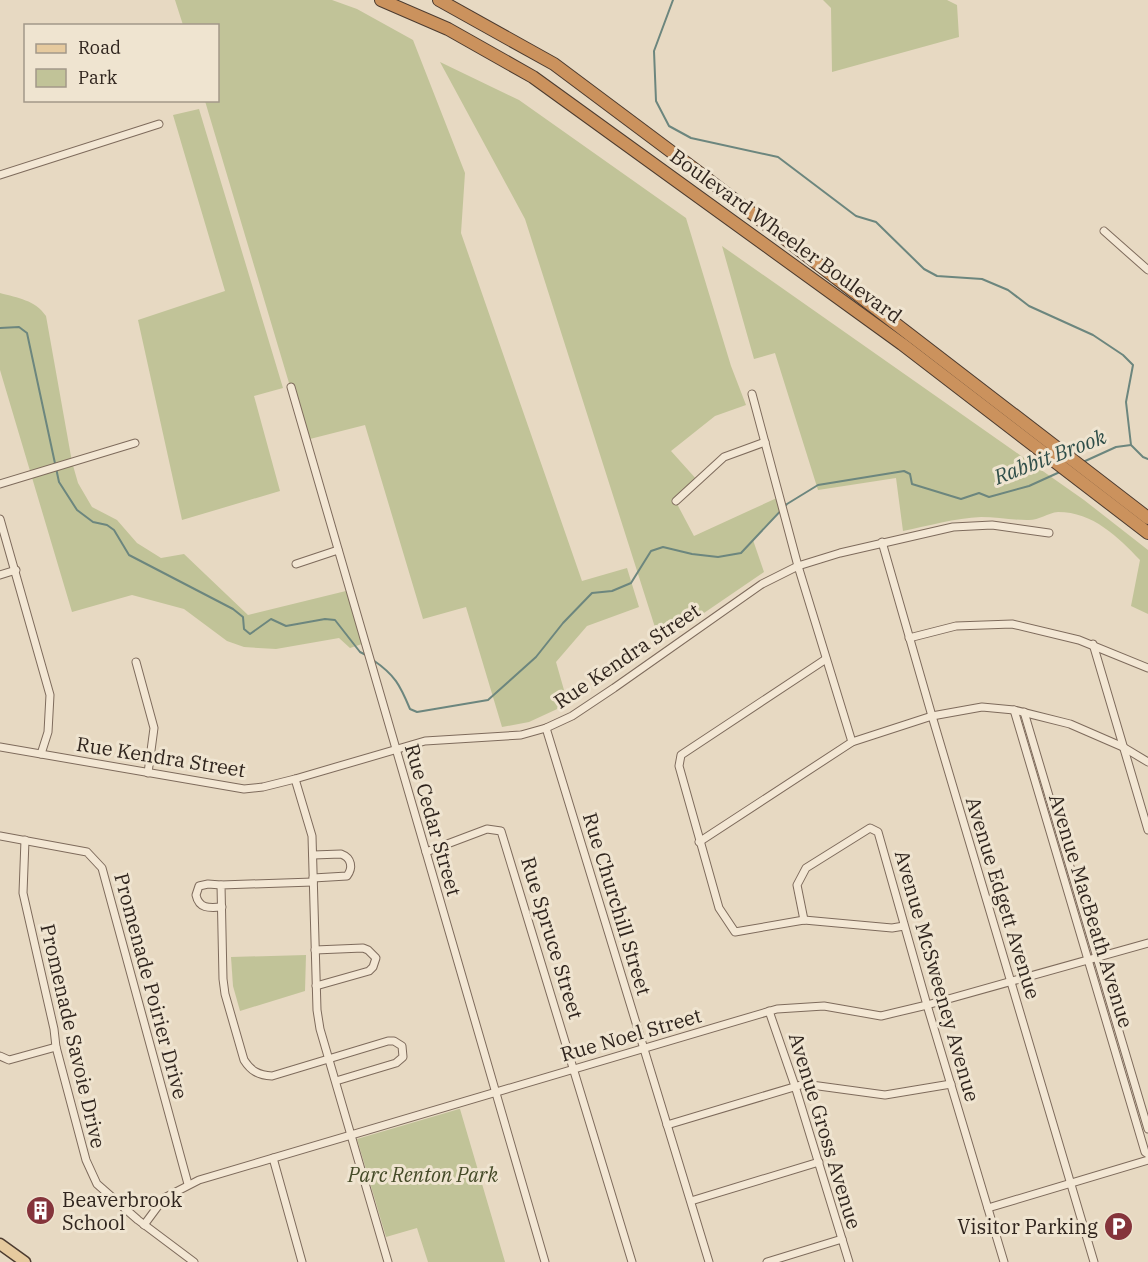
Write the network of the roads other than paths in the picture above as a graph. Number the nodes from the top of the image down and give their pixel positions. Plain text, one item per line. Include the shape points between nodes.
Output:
1 (381, 0) edge
2 (439, 0) edge
3 (159, 124) dead end
4 (0, 175) edge
5 (1104, 231) dead end
6 (1148, 270) edge
7 (291, 387) dead end
8 (752, 394) dead end
9 (765, 442) junction
10 (135, 443) dead end
11 (0, 484) edge
12 (676, 501) dead end
13 (1148, 518) edge
14 (0, 519) edge
15 (1049, 532) dead end
16 (1148, 533) edge
17 (882, 542) junction
18 (338, 550) junction
19 (296, 564) dead end
20 (798, 567) junction
21 (15, 570) junction
22 (0, 575) edge
23 (909, 638) junction
24 (1093, 644) junction
25 (826, 659) junction
26 (136, 662) dead end
27 (1148, 668) edge
28 (1014, 710) junction
29 (1024, 712) junction
30 (932, 716) junction
31 (546, 728) junction
32 (852, 742) junction
33 (0, 747) edge
34 (1124, 747) junction
35 (396, 750) junction
36 (41, 754) junction
37 (1148, 762) edge
38 (148, 773) junction
39 (295, 779) junction
40 (1148, 830) edge
41 (0, 836) edge
42 (25, 840) junction
43 (699, 843) junction
44 (426, 852) junction
45 (313, 855) junction
46 (313, 880) junction
47 (221, 885) junction
48 (222, 908) junction
49 (804, 920) junction
50 (904, 926) junction
51 (1148, 943) edge
52 (315, 950) junction
53 (1097, 957) junction
54 (1088, 959) junction
55 (1011, 981) junction
56 (316, 987) junction
57 (927, 1005) junction
58 (769, 1011) junction
59 (56, 1047) junction
60 (643, 1049) junction
61 (0, 1056) edge
62 (329, 1059) junction
63 (574, 1068) junction
64 (336, 1081) junction
65 (951, 1084) junction
66 (795, 1086) junction
67 (1136, 1088) junction
68 (1127, 1090) junction
69 (495, 1092) junction
70 (667, 1125) junction
71 (1148, 1129) edge
72 (351, 1135) junction
73 (1148, 1154) edge
74 (273, 1158) junction
75 (1148, 1160) edge
76 (819, 1162) junction
77 (188, 1184) junction
78 (1071, 1184) junction
79 (694, 1200) junction
80 (988, 1208) junction
81 (144, 1225) junction
82 (842, 1239) junction
83 (0, 1244) edge
84 (25, 1262) edge
85 (194, 1262) edge
86 (302, 1262) edge
87 (388, 1262) edge
88 (544, 1262) edge
89 (632, 1262) edge
90 (709, 1262) edge
91 (767, 1262) edge
92 (849, 1262) edge
93 (1004, 1262) edge
94 (1094, 1262) edge

1 - 16 highway, Boulevard Wheeler Boulevard via 448,29 532,77 902,344
2 - 13 highway, Boulevard Wheeler Boulevard via 554,64
3 - 4 street
5 - 6 street
7 - 18 street, Rue Cedar Street
8 - 9 street
9 - 12 street via 724,457
9 - 20 street
10 - 11 street
14 - 21 street
15 - 17 street, Rue Kendra Street via 992,525
17 - 20 street, Rue Kendra Street
17 - 23 street, Avenue Edgett Avenue
18 - 19 street
18 - 35 street, Rue Cedar Street
20 - 25 street
20 - 31 street, Rue Kendra Street via 762,584 572,716
21 - 22 street
21 - 36 street via 50,694 48,732
23 - 24 street via 956,626 1012,624
23 - 30 street, Avenue Edgett Avenue
24 - 27 street
24 - 34 street
25 - 32 street
25 - 43 street via 681,755 679,766
26 - 38 street via 154,728
28 - 29 street
28 - 30 street via 982,707
28 - 54 street, Avenue MacBeath Avenue
29 - 34 street via 1070,724
29 - 53 street, Avenue MacBeath Avenue
30 - 32 street
30 - 55 street, Avenue Edgett Avenue
31 - 35 street, Rue Kendra Street via 521,735 425,741
31 - 60 street, Rue Churchill Street
32 - 43 street
33 - 36 street, Rue Kendra Street
34 - 37 street
34 - 40 street
35 - 39 street, Rue Kendra Street
35 - 44 street, Rue Cedar Street
36 - 38 street, Rue Kendra Street
38 - 39 street, Rue Kendra Street via 244,789
39 - 45 street via 312,836
41 - 42 street, Promenade Poirier Drive
42 - 59 street, Promenade Savoie Drive via 23,892
42 - 77 street, Promenade Poirier Drive via 87,852 102,868
43 - 49 street via 719,908 735,932
44 - 63 street, Rue Spruce Street via 487,829 501,831
44 - 69 street, Rue Cedar Street
45 - 46 street
45 - 46 street via 345,855 351,868 346,876
46 - 47 street
46 - 52 street
47 - 48 street
47 - 48 street via 199,886 196,895 200,905
48 - 62 street via 225,994 250,1069 272,1076
49 - 50 street
49 - 50 street, Avenue McSweeney Avenue via 797,885 806,868 870,828 878,832
50 - 57 street, Avenue McSweeney Avenue
51 - 53 street, Rue Noel Street
52 - 56 street
52 - 56 street via 363,948 376,958 369,971
53 - 54 street, Rue Noel Street
53 - 67 street, Avenue MacBeath Avenue
54 - 55 street, Rue Noel Street
54 - 68 street, Avenue MacBeath Avenue
55 - 57 street, Rue Noel Street
55 - 78 street, Avenue Edgett Avenue
56 - 62 street via 318,1019
57 - 58 street, Rue Noel Street via 881,1016 824,1005
57 - 65 street, Avenue McSweeney Avenue
58 - 60 street, Rue Noel Street
58 - 66 street, Avenue Gross Avenue
59 - 61 street via 9,1060
59 - 81 street, Promenade Savoie Drive via 86,1160 97,1184
60 - 63 street, Rue Noel Street
60 - 70 street, Rue Churchill Street
62 - 64 street
62 - 64 street via 388,1041 402,1047 403,1057 396,1063
63 - 69 street, Rue Noel Street
63 - 89 street, Rue Spruce Street
64 - 72 street
65 - 66 street via 885,1095
65 - 80 street, Avenue McSweeney Avenue
66 - 70 street
66 - 76 street, Avenue Gross Avenue
67 - 68 street
67 - 71 street, Avenue MacBeath Avenue
68 - 73 street, Avenue MacBeath Avenue
69 - 72 street, Rue Noel Street
69 - 88 street, Rue Cedar Street
70 - 79 street, Rue Churchill Street
72 - 74 street, Rue Noel Street
72 - 87 street
74 - 77 street, Rue Noel Street
74 - 86 street
75 - 78 street
76 - 79 street
76 - 82 street, Avenue Gross Avenue
77 - 81 street, Rue Noel Street via 164,1198
78 - 80 street
78 - 94 street, Avenue Edgett Avenue
79 - 90 street, Rue Churchill Street
80 - 93 street, Avenue McSweeney Avenue
81 - 85 street, Promenade Savoie Drive
82 - 91 street
82 - 92 street, Avenue Gross Avenue
83 - 84 main road

